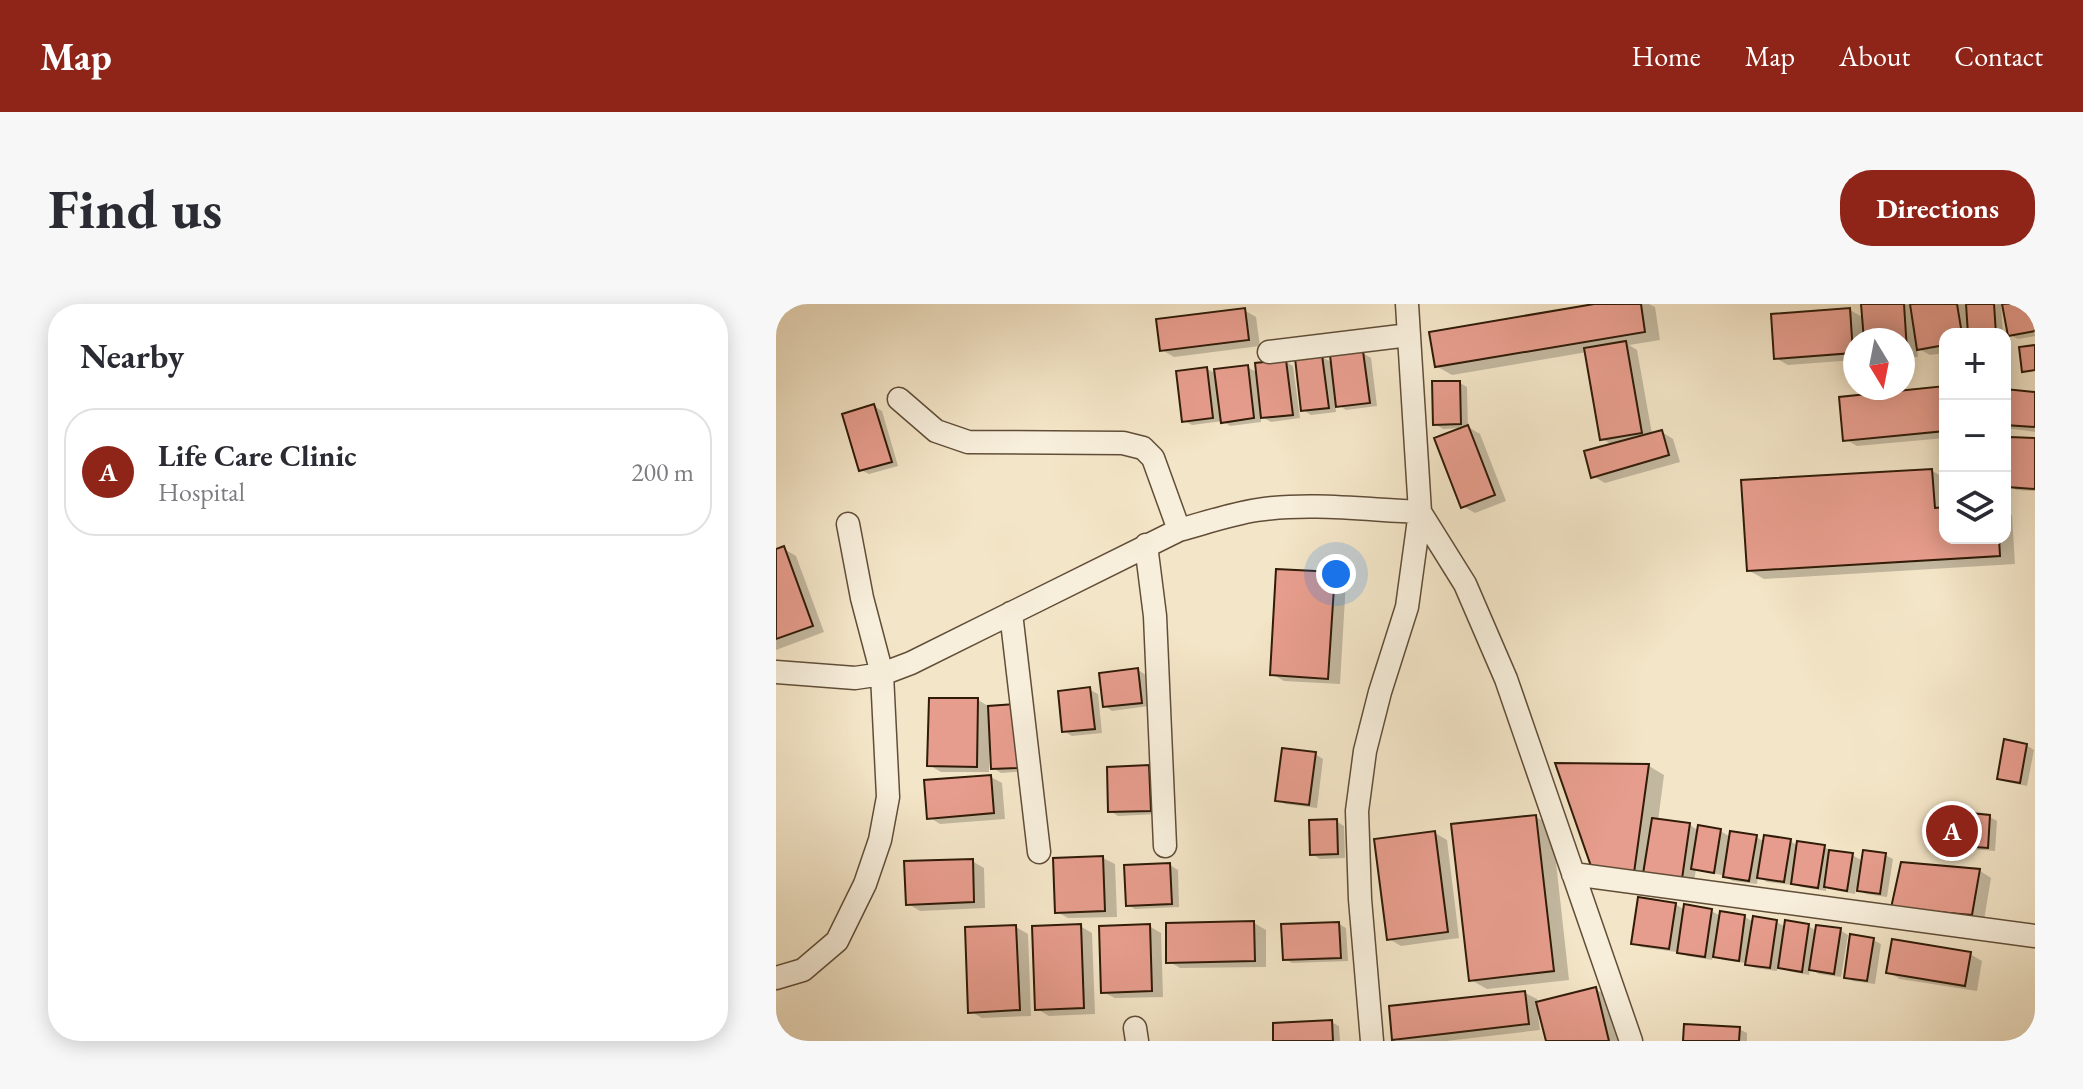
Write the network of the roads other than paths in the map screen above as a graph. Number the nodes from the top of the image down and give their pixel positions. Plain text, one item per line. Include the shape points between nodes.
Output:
1 (1407, 304) edge
2 (1409, 335) junction
3 (1269, 352) dead end
4 (899, 399) dead end
5 (1420, 512) junction
6 (848, 524) dead end
7 (1179, 530) junction
8 (1146, 545) junction
9 (1011, 613) junction
10 (776, 672) edge
11 (882, 674) junction
12 (1165, 846) dead end
13 (1039, 852) dead end
14 (1573, 874) junction
15 (2035, 936) edge
16 (776, 978) edge
17 (1372, 1041) edge
18 (1631, 1041) edge

1 - 2 street
2 - 3 street
2 - 5 street
4 - 7 street via 936,431 968,442 1123,443 1143,448 1153,458
5 - 7 street via 1259,509
5 - 14 street via 1465,584 1506,679
5 - 17 street via 1407,607 1369,737 1357,811
6 - 11 street
7 - 8 street
8 - 9 street
8 - 12 street via 1155,616
9 - 11 street
9 - 13 street
10 - 11 street via 855,678
11 - 16 street via 888,797 865,884 837,941 803,970
14 - 15 street
14 - 18 street

